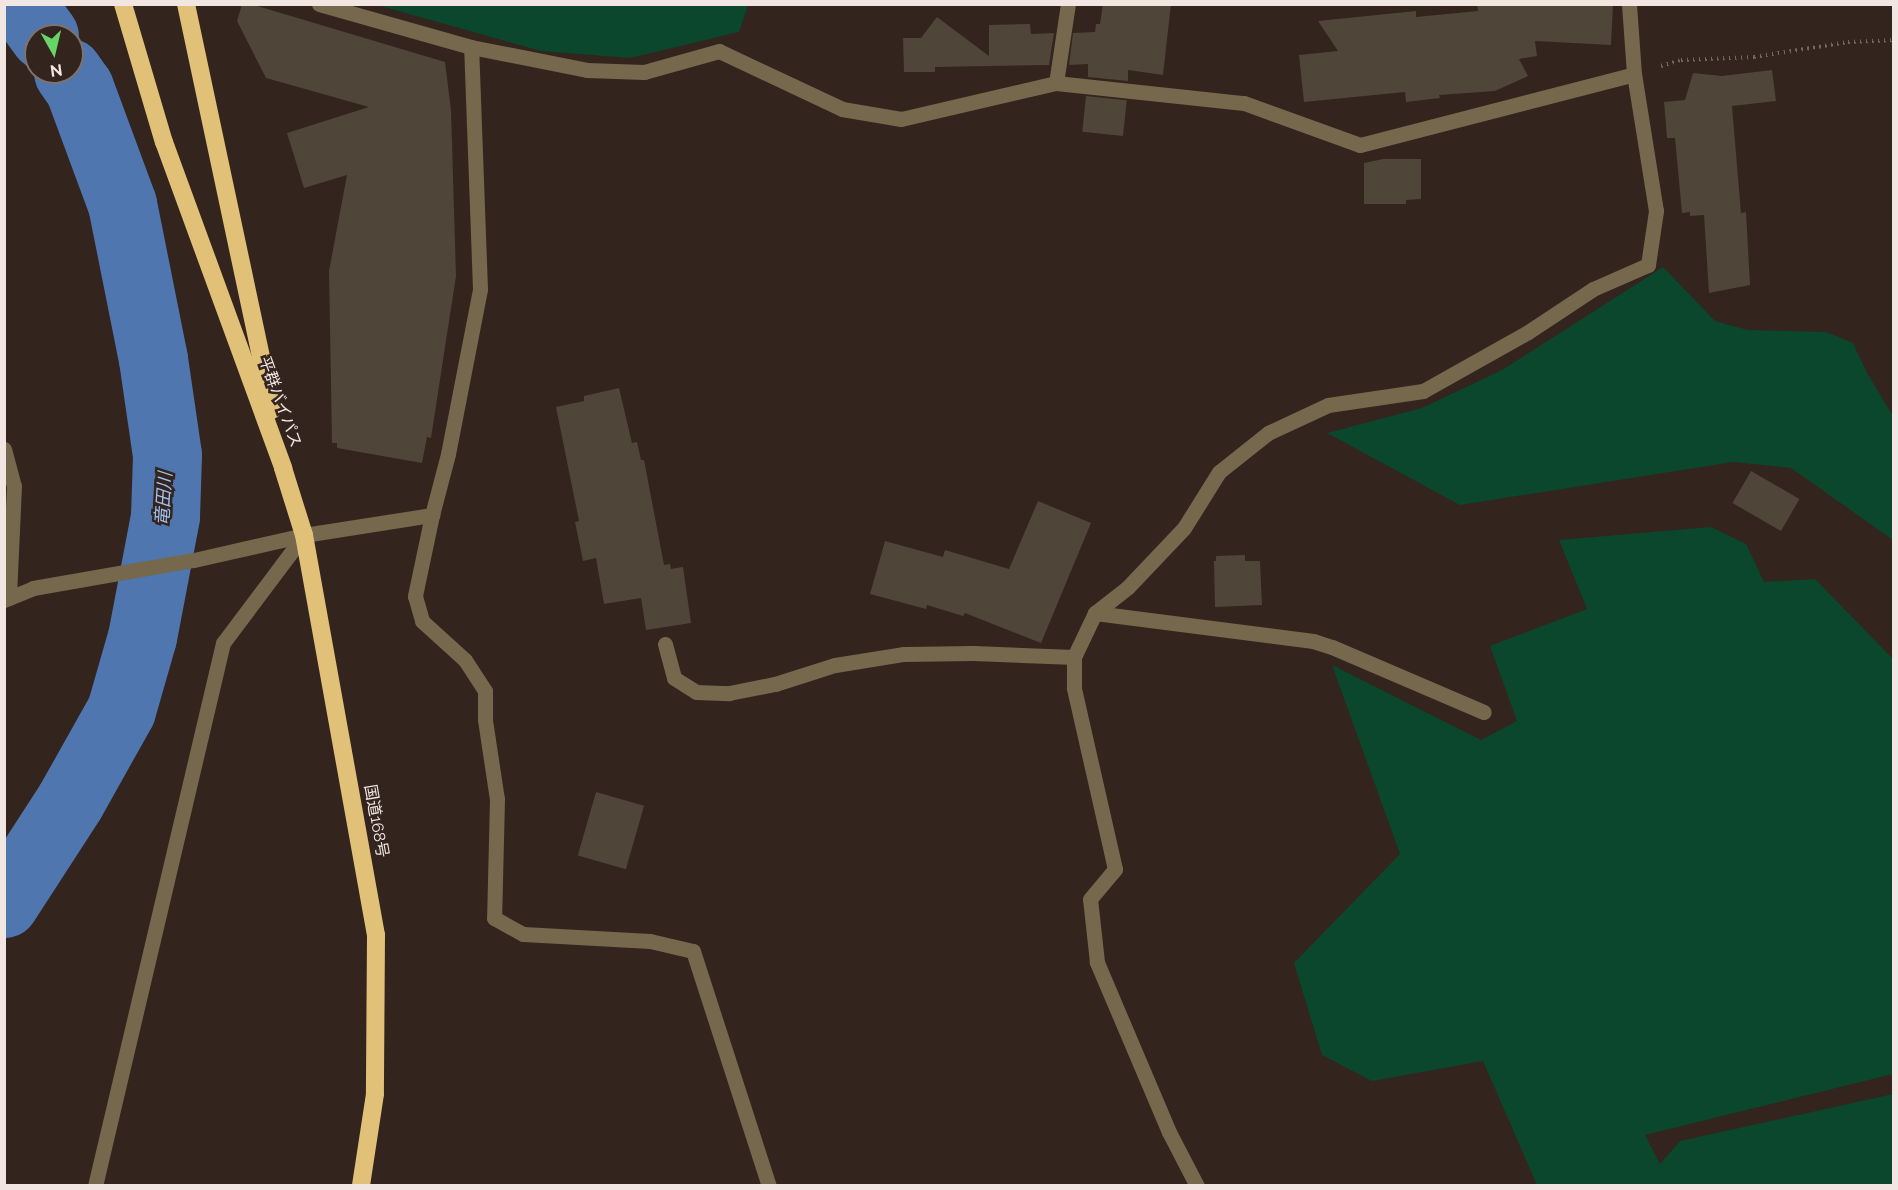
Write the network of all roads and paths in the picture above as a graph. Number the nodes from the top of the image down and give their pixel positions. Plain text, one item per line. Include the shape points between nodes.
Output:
1 (123, 4) edge
2 (186, 4) edge
3 (320, 4) edge
4 (1068, 4) edge
5 (1629, 4) edge
6 (1893, 40) edge
7 (471, 47) junction
8 (1634, 74) junction
9 (1056, 83) junction
10 (4, 450) edge
11 (284, 468) junction
12 (432, 515) junction
13 (304, 535) junction
14 (7, 599) edge
15 (1095, 613) junction
16 (665, 644) dead end
17 (1074, 657) junction
18 (1484, 712) dead end
19 (95, 1185) edge
20 (361, 1185) edge
21 (769, 1185) edge
22 (1197, 1185) edge

1 - 11 highway, 平群バイパス via 164,142
2 - 11 highway, 平群バイパス
3 - 7 street
4 - 9 street
5 - 8 street
6 - 8 path via 1848,42 1754,57 1681,60
7 - 9 street via 587,70 644,72 719,51 842,109 901,119
7 - 12 street via 480,290
8 - 9 street via 1360,145 1244,103
8 - 15 street via 1656,212 1648,265 1593,289 1528,332 1423,391 1328,405 1268,433 1219,472 1184,528 1128,587
10 - 14 street via 14,486
11 - 13 highway, 国道168号
12 - 13 street
12 - 21 street via 415,596 422,621 465,660 484,691 497,799 494,918 523,934 650,940 693,951
13 - 14 street via 194,560 33,588
13 - 19 street via 223,643
13 - 20 highway, 国道168号 via 376,935 375,1094
15 - 17 street
15 - 18 street via 1313,641
16 - 17 street via 674,678 696,692 729,693 835,665 904,654
17 - 22 street via 1074,688 1115,869 1090,899 1097,962 1169,1132

